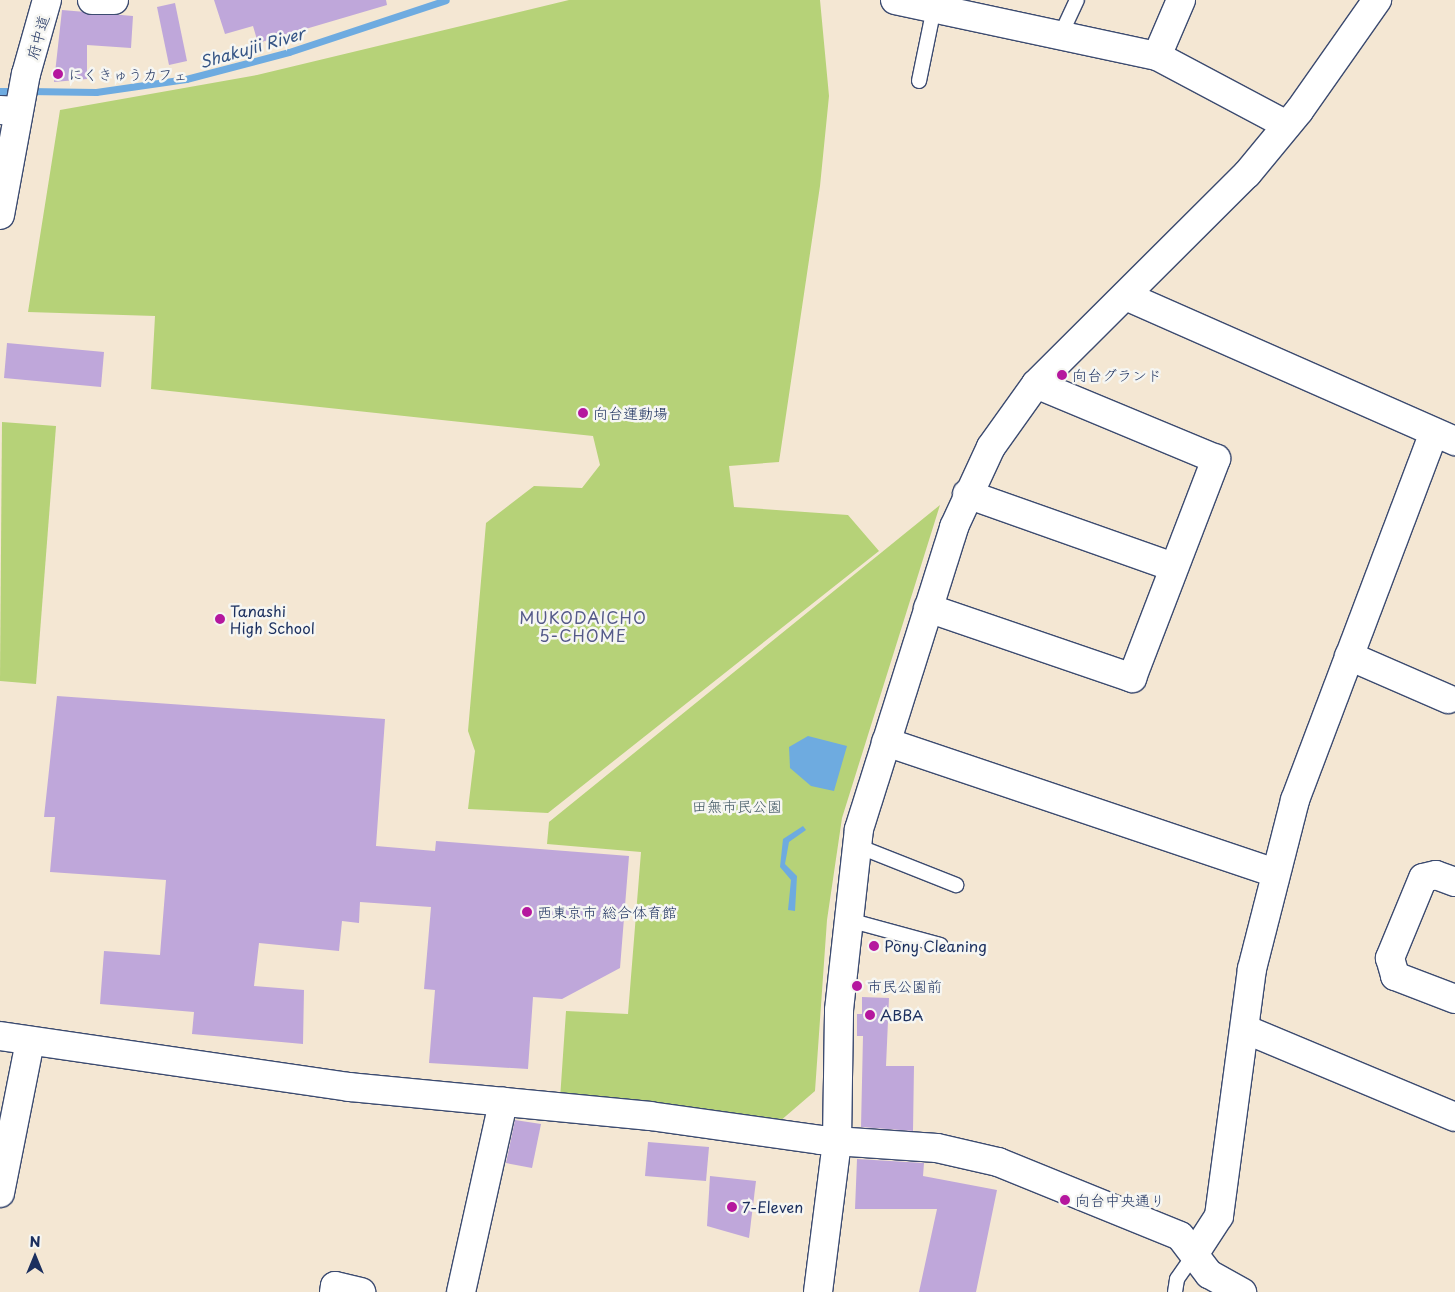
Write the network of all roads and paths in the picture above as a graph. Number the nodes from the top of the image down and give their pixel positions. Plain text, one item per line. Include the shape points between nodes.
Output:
1 (47, 0) edge
2 (92, 0) edge
3 (114, 0) edge
4 (896, 0) edge
5 (1077, 0) edge
6 (1181, 0) edge
7 (1377, 0) edge
8 (935, 4) edge
9 (1062, 32) junction
10 (1157, 56) junction
11 (919, 81) dead end
12 (13, 109) edge
13 (1286, 125) junction
14 (0, 215) edge
15 (1126, 296) junction
16 (1036, 384) junction
17 (1444, 438) edge
18 (968, 494) junction
19 (1173, 567) junction
20 (928, 608) junction
21 (1349, 656) junction
22 (1448, 699) dead end
23 (886, 742) junction
24 (854, 845) junction
25 (1276, 873) junction
26 (1455, 882) edge
27 (956, 885) dead end
28 (845, 919) junction
29 (941, 944) dead end
30 (1455, 999) edge
31 (1247, 1030) junction
32 (0, 1036) edge
33 (30, 1041) junction
34 (503, 1102) junction
35 (1455, 1116) edge
36 (837, 1141) junction
37 (0, 1192) edge
38 (1195, 1254) junction
39 (334, 1292) edge
40 (361, 1292) edge
41 (462, 1292) edge
42 (818, 1292) edge
43 (1175, 1292) edge
44 (1242, 1292) edge

1 - 12 street, 府中道
2 - 3 street
4 - 8 street
5 - 9 lane
6 - 10 street
7 - 13 street
8 - 9 street
8 - 11 lane
9 - 10 street
10 - 13 street
12 - 14 street, 府中道
13 - 15 street via 1247,174
15 - 16 street
15 - 17 street
16 - 18 street via 1012,412
16 - 19 street via 1216,458
17 - 21 street
18 - 19 street
18 - 20 street
19 - 20 street via 1132,678
20 - 23 street
21 - 22 street
21 - 25 street via 1295,800
23 - 24 street
23 - 25 street
24 - 27 lane
24 - 28 street
25 - 31 street via 1252,969
26 - 30 street via 1436,875 1423,878 1390,958 1395,976
28 - 29 lane
28 - 36 street
31 - 35 street
31 - 38 street via 1219,1216
32 - 33 street
33 - 34 street via 234,1072
33 - 37 street
34 - 36 street
34 - 41 street
36 - 38 street via 936,1148 998,1162 1180,1236
36 - 42 street
38 - 43 lane via 1177,1279
38 - 44 street via 1209,1274
39 - 40 street via 335,1286

